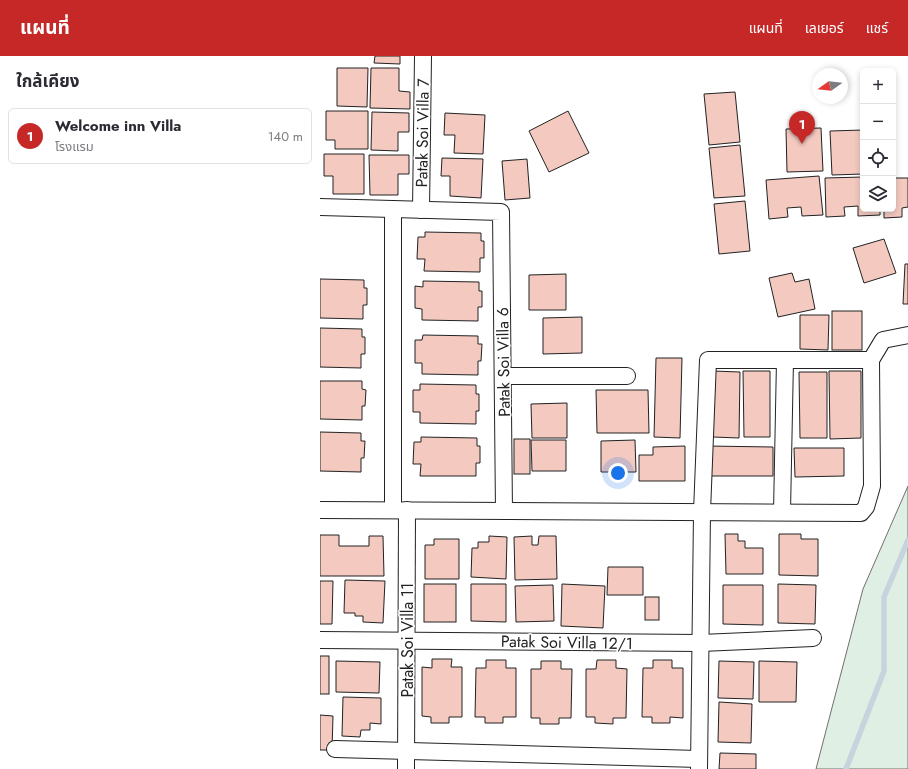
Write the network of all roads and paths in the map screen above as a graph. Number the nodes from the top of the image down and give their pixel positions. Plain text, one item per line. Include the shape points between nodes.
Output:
1 (423, 56) edge
2 (320, 207) edge
3 (394, 209) junction
4 (422, 210) junction
5 (908, 336) edge
6 (785, 360) junction
7 (871, 360) junction
8 (503, 376) junction
9 (627, 376) dead end
10 (320, 510) edge
11 (400, 510) junction
12 (504, 511) junction
13 (702, 512) junction
14 (782, 512) junction
15 (813, 638) dead end
16 (320, 640) edge
17 (407, 641) junction
18 (701, 643) junction
19 (335, 749) dead end
20 (406, 751) junction
21 (699, 764) edge
22 (406, 769) edge

1 - 4 street, Patak Soi Villa 7
2 - 3 street
3 - 4 street
3 - 11 street, Patak Soi Villa 11
4 - 8 street, Patak Soi Villa 6 via 501,212
5 - 7 street via 883,340
6 - 7 street
6 - 13 street via 708,360
6 - 14 street
7 - 14 street via 872,486 866,507 861,513
8 - 9 street
8 - 12 street, Patak Soi Villa 6
10 - 11 street
11 - 12 street
11 - 17 street, Patak Soi Villa 11
12 - 13 street
13 - 14 street
13 - 18 street
15 - 18 street, Patak Soi Villa 12/1
16 - 17 street, Patak Soi Villa 12/1
17 - 18 street, Patak Soi Villa 12/1
17 - 20 street, Patak Soi Villa 11
18 - 21 street
19 - 20 street
20 - 21 street
20 - 22 street, Patak Soi Villa 11

